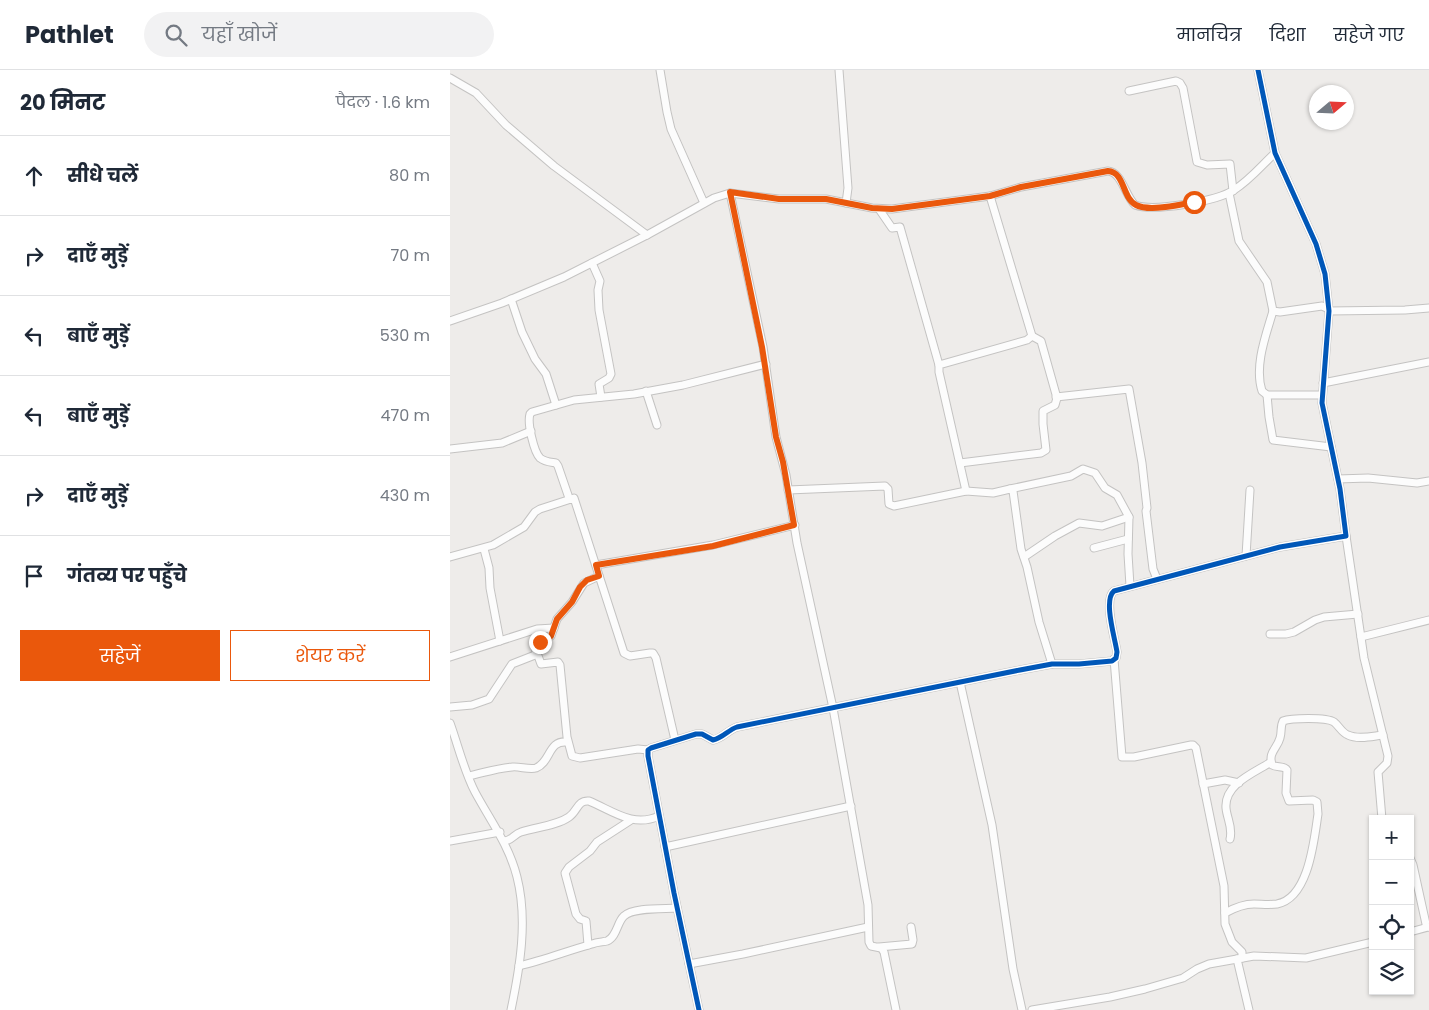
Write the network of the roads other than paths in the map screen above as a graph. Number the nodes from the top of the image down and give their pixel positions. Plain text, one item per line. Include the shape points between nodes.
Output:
1 (660, 70) edge
2 (839, 70) edge
3 (1258, 70) edge
4 (450, 78) edge
5 (1129, 91) dead end
6 (1275, 153) junction
7 (730, 192) junction
8 (1231, 192) junction
9 (990, 196) junction
10 (704, 203) junction
11 (846, 203) junction
12 (879, 209) junction
13 (647, 235) junction
14 (592, 262) junction
15 (511, 299) junction
16 (1429, 308) edge
17 (1329, 310) junction
18 (1272, 311) junction
19 (450, 321) edge
20 (1032, 336) junction
21 (1429, 362) edge
22 (766, 364) junction
23 (939, 365) junction
24 (1323, 383) junction
25 (646, 391) junction
26 (1267, 395) junction
27 (1321, 395) junction
28 (601, 397) junction
29 (1056, 397) junction
30 (556, 405) junction
31 (657, 425) dead end
32 (531, 431) junction
33 (1331, 447) junction
34 (450, 449) edge
35 (960, 463) junction
36 (1338, 479) junction
37 (1429, 481) edge
38 (1010, 489) junction
39 (788, 490) junction
40 (1250, 490) dead end
41 (966, 491) junction
42 (569, 498) junction
43 (1129, 517) junction
44 (794, 525) junction
45 (1346, 536) junction
46 (1128, 539) junction
47 (1094, 548) dead end
48 (484, 549) junction
49 (1246, 556) junction
50 (1024, 557) junction
51 (450, 558) edge
52 (596, 565) junction
53 (599, 576) junction
54 (1157, 579) junction
55 (1130, 586) junction
56 (1358, 614) junction
57 (1429, 620) edge
58 (554, 628) junction
59 (1270, 634) dead end
60 (1361, 637) junction
61 (500, 641) junction
62 (537, 653) junction
63 (450, 657) edge
64 (1114, 659) junction
65 (1052, 664) junction
66 (960, 682) junction
67 (450, 707) edge
68 (833, 708) junction
69 (450, 723) edge
70 (1383, 735) junction
71 (675, 740) junction
72 (567, 742) junction
73 (648, 750) junction
74 (1271, 762) junction
75 (469, 776) junction
76 (1239, 782) junction
77 (1203, 784) junction
78 (851, 806) junction
79 (1382, 815) edge
80 (659, 816) junction
81 (631, 820) junction
82 (500, 832) junction
83 (1230, 839) dead end
84 (450, 841) edge
85 (504, 841) junction
86 (665, 847) junction
87 (1411, 860) edge
88 (677, 908) junction
89 (1224, 913) junction
90 (868, 927) junction
91 (911, 927) dead end
92 (1428, 927) edge
93 (1414, 931) edge
94 (1369, 943) edge
95 (588, 945) junction
96 (879, 947) junction
97 (1240, 958) junction
98 (689, 964) junction
99 (519, 966) junction
100 (511, 1010) edge
101 (699, 1010) edge
102 (896, 1010) edge
103 (1022, 1010) edge
104 (1032, 1010) edge
105 (1249, 1010) edge

1 - 10 street via 671,129
2 - 11 street via 848,188
3 - 6 street
4 - 13 street via 476,93 506,125 554,166
5 - 8 street via 1176,81 1180,83 1197,162 1203,165 1230,164
6 - 8 street
6 - 17 street via 1322,258
7 - 10 street
7 - 11 street
7 - 22 street
8 - 9 street via 1172,206 1138,206 1128,196 1117,174 1108,171
8 - 18 street via 1239,241 1267,282
9 - 12 street
9 - 20 street
10 - 13 street
11 - 12 street
12 - 23 street via 892,228 900,227
13 - 14 street
14 - 15 street
14 - 28 street via 600,281 598,310 611,374 599,384
15 - 19 street
15 - 30 street via 522,332 546,374
16 - 17 street
17 - 18 street via 1322,306
17 - 24 street
18 - 26 street via 1260,368 1261,389
20 - 23 street
20 - 29 street via 1041,341
21 - 24 street
22 - 25 street
22 - 39 street via 776,437
23 - 35 street
24 - 27 street
25 - 28 street
25 - 31 street
26 - 27 street
26 - 33 street via 1272,440
27 - 33 street
28 - 30 street
29 - 35 street via 1055,405 1043,411 1045,452
29 - 54 street via 1129,389
30 - 32 street via 530,414
32 - 34 street via 502,443
32 - 42 street via 538,455 558,466
33 - 36 street
35 - 41 street
36 - 37 street
36 - 45 street
38 - 41 street via 993,493
38 - 43 street via 1086,470 1095,473 1105,488 1117,495
38 - 50 street via 1015,498
39 - 41 street via 885,486 889,504 894,506
39 - 44 street
40 - 49 street
42 - 48 street via 535,512 524,527
42 - 52 street via 575,500
43 - 46 street
43 - 50 street via 1102,526 1079,523
44 - 52 street via 713,546
44 - 68 street
45 - 49 street
45 - 56 street
46 - 47 street
46 - 55 street
48 - 51 street
48 - 61 street
49 - 54 street
50 - 65 street
52 - 53 street
53 - 58 street via 584,583
53 - 71 street via 624,653 627,656 654,655
54 - 55 street
55 - 64 street via 1109,596 1117,652
56 - 59 street via 1324,617 1294,632
56 - 60 street
57 - 60 street
58 - 61 street via 536,629
58 - 62 street via 551,636 538,644
60 - 70 street
61 - 63 street
62 - 67 street via 512,664 489,699
62 - 72 street via 541,664 558,662 560,665
64 - 65 street
64 - 77 street via 1122,757 1193,745
65 - 66 street
66 - 68 street
66 - 103 street via 992,825
68 - 71 street via 737,727 713,740 699,733
68 - 78 street
69 - 75 street
70 - 74 street via 1354,737 1328,720 1287,720 1281,724 1280,739 1271,753
70 - 79 street via 1388,760 1378,772
71 - 73 street
72 - 73 street via 570,754 576,758
72 - 75 street via 555,744 542,763 534,768 511,767
73 - 80 street
74 - 76 street
74 - 89 street via 1273,766 1287,770 1287,800 1316,800 1319,805 1308,868 1302,883 1284,901 1242,905
75 - 82 street
76 - 77 street via 1225,780
76 - 83 street via 1226,800
77 - 89 street via 1224,886
78 - 86 street
78 - 90 street via 868,906
80 - 81 street
80 - 86 street
81 - 85 street via 585,801 565,819 520,832
81 - 95 street via 597,842 565,873 576,914 586,921
82 - 84 street
82 - 85 street
85 - 99 street via 520,893 522,931
86 - 88 street
87 - 92 street
88 - 95 street via 628,913 611,939
88 - 98 street
89 - 97 street via 1226,931 1242,952
90 - 96 street via 870,944
90 - 98 street
91 - 96 street via 912,944
92 - 93 street
94 - 97 street via 1306,958
95 - 99 street
96 - 102 street via 884,952
97 - 104 street via 1204,966 1183,978 1145,989
97 - 105 street
98 - 101 street
99 - 100 street

